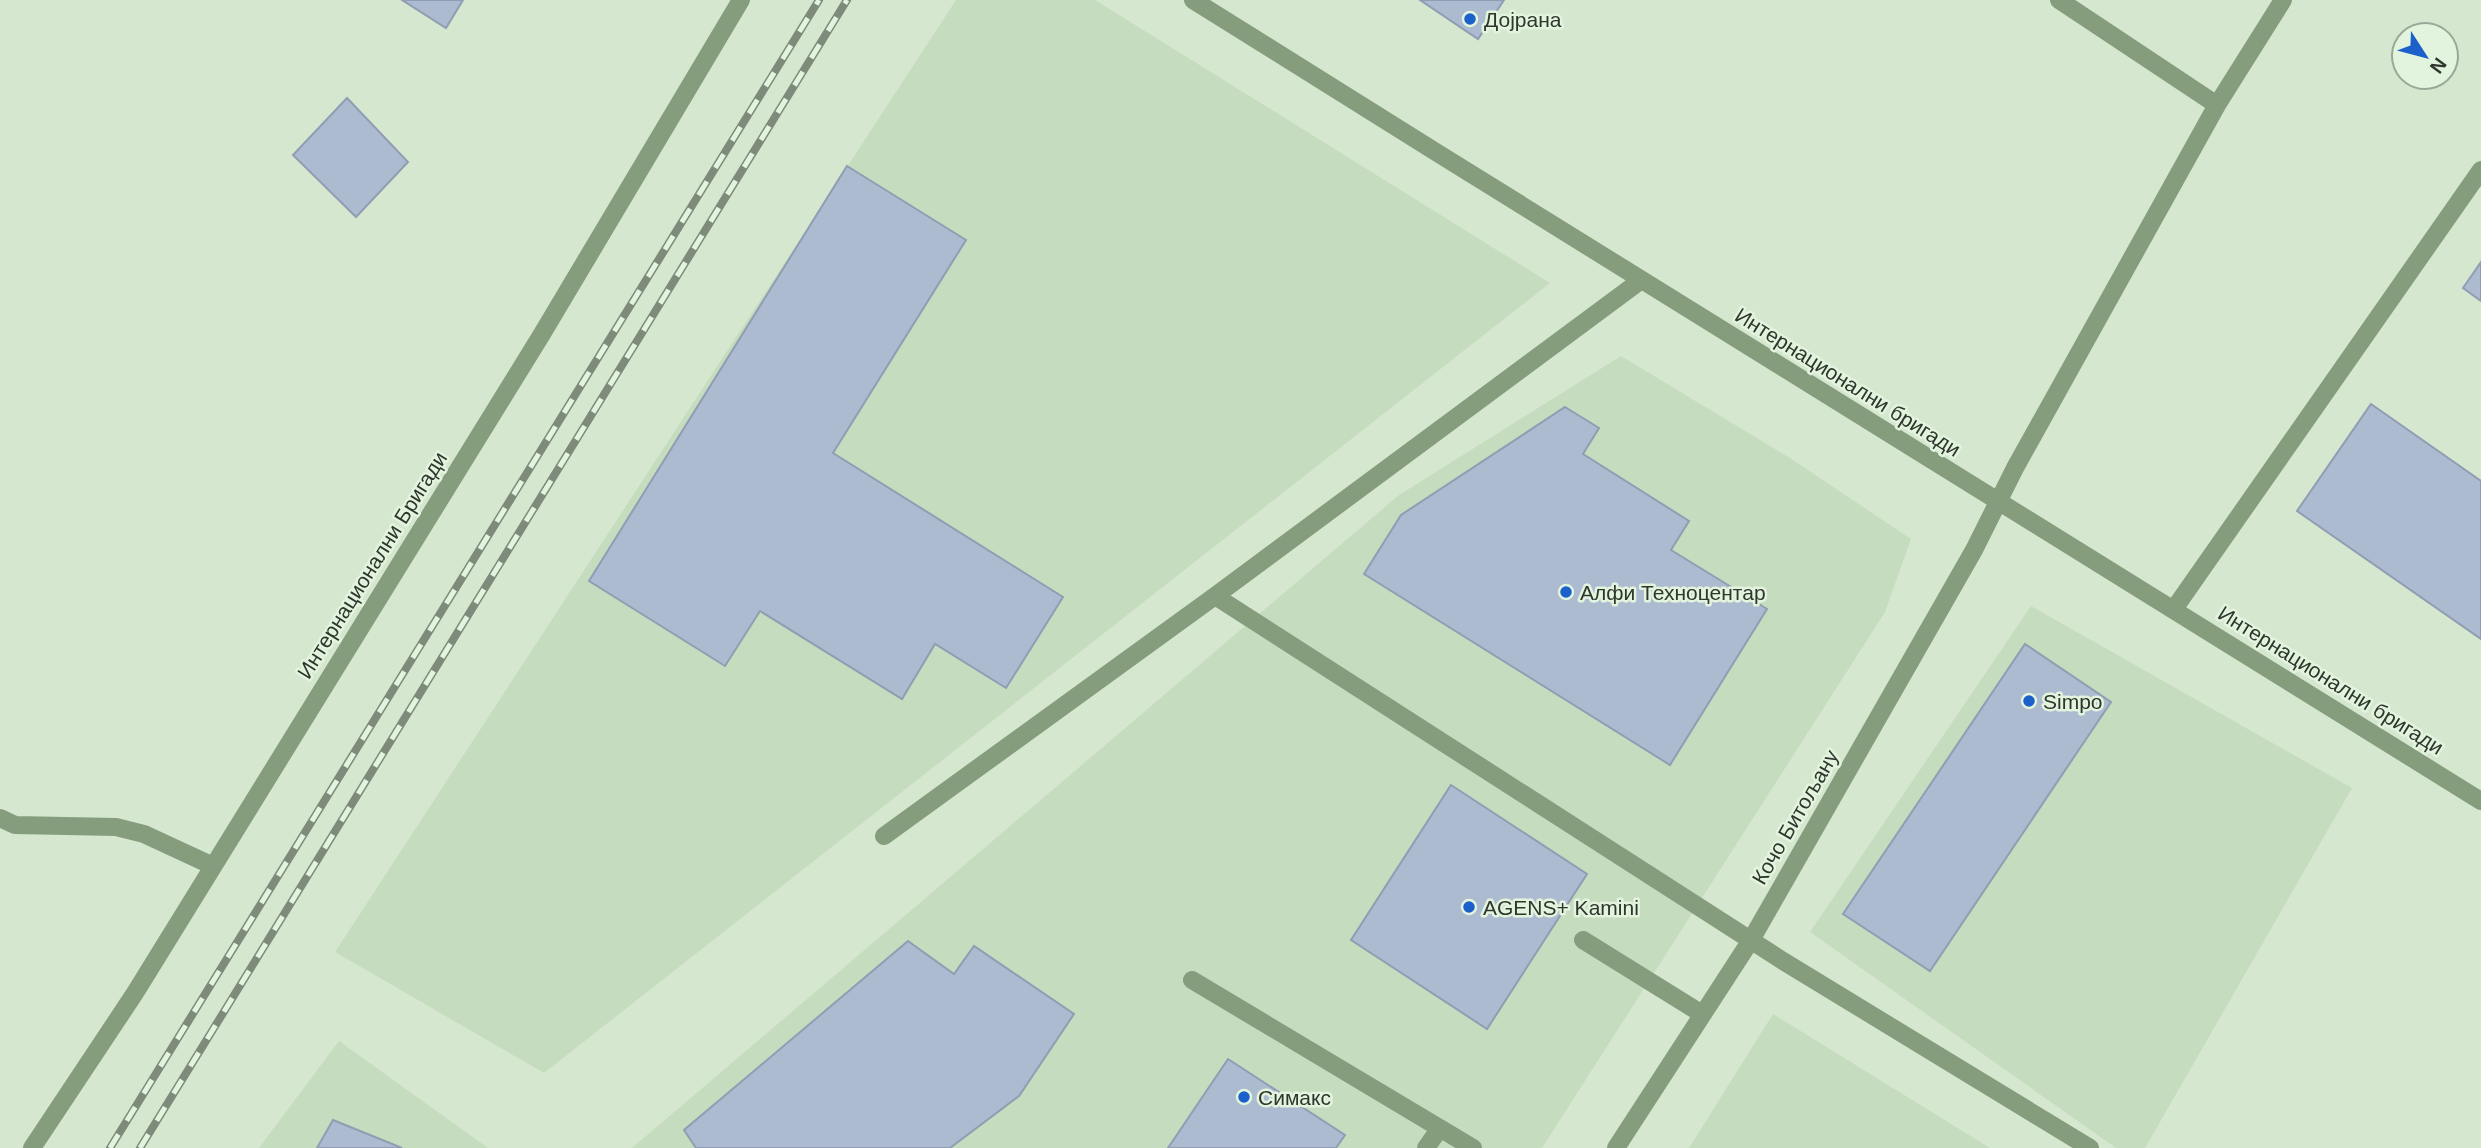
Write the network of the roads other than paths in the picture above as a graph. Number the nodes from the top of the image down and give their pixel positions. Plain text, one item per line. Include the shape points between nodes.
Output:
1 (741, 0) edge
2 (1193, 0) edge
3 (2059, 0) edge
4 (2283, 0) edge
5 (2217, 105) junction
6 (2481, 170) edge
7 (1640, 281) junction
8 (1997, 500) junction
9 (1215, 596) junction
10 (2174, 609) junction
11 (2481, 801) edge
12 (0, 818) edge
13 (884, 836) dead end
14 (213, 866) junction
15 (1583, 940) dead end
16 (1751, 940) junction
17 (1192, 980) dead end
18 (1702, 1014) junction
19 (1440, 1128) junction
20 (32, 1148) edge
21 (1426, 1148) edge
22 (1473, 1148) edge
23 (1616, 1148) edge
24 (2090, 1148) edge

1 - 14 street, Интернационални Бригади via 535,345
2 - 7 street, Интернационални бригади
3 - 5 street
4 - 5 street, Кочо Битољану
5 - 8 street, Кочо Битољану
6 - 10 street
7 - 8 street, Интернационални бригади
7 - 9 street
8 - 10 street, Интернационални бригади
8 - 16 street, Кочо Битољану via 1974,550
9 - 13 street
9 - 16 street
10 - 11 street, Интернационални бригади
12 - 14 street via 15,825 116,827 144,834
14 - 20 street, Интернационални Бригади
15 - 18 street
16 - 18 street, Кочо Битољану
16 - 24 street
17 - 19 street
18 - 23 street, Кочо Битољану
19 - 21 street
19 - 22 street

